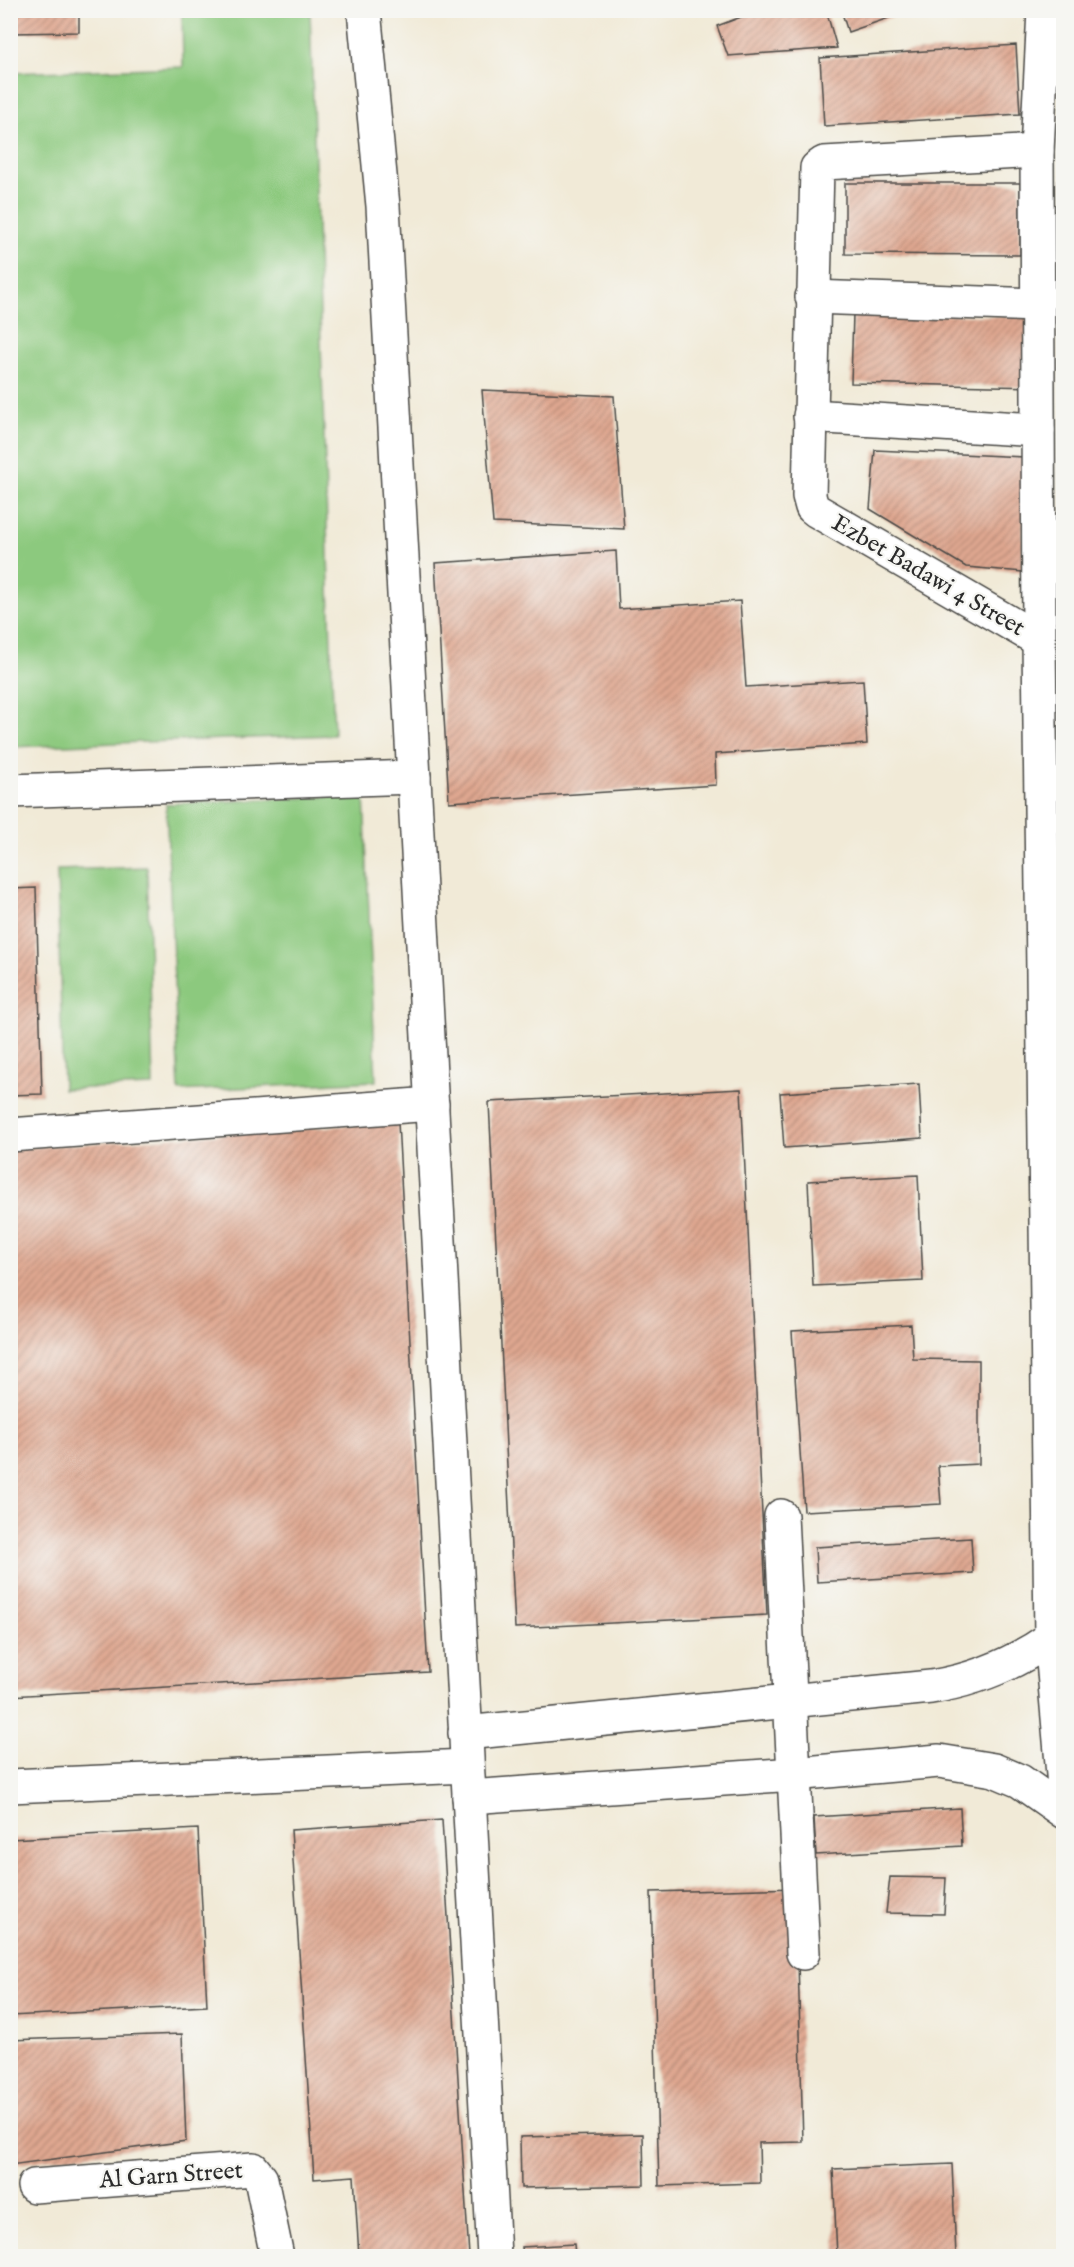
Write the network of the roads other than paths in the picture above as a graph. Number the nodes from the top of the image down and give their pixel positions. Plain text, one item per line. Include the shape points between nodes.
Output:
1 (364, 10) edge
2 (1044, 10) edge
3 (1037, 151) junction
4 (812, 297) junction
5 (1038, 305) junction
6 (810, 416) junction
7 (1038, 430) junction
8 (1039, 640) junction
9 (414, 777) junction
10 (10, 790) edge
11 (432, 1104) junction
12 (10, 1136) edge
13 (781, 1516) dead end
14 (1051, 1638) junction
15 (790, 1700) junction
16 (465, 1733) junction
17 (794, 1774) junction
18 (468, 1781) junction
19 (10, 1786) edge
20 (1064, 1786) edge
21 (1064, 1812) edge
22 (803, 1953) dead end
23 (34, 2186) dead end
24 (277, 2256) edge
25 (494, 2256) edge

1 - 9 main road via 383,206
2 - 3 main road
3 - 4 main road via 824,163 815,170
3 - 5 main road
4 - 5 main road
4 - 6 main road
5 - 7 main road
6 - 7 main road
6 - 8 main road, Ezbet Badawi 4 Street via 809,500 817,511
7 - 8 main road
8 - 14 main road
9 - 10 main road
9 - 11 main road
11 - 12 main road
11 - 16 main road
13 - 15 main road
14 - 15 main road via 1006,1665 957,1683
14 - 20 main road
15 - 16 main road
15 - 17 main road
16 - 18 main road
17 - 18 main road
17 - 21 main road via 920,1762 966,1764 1020,1781
17 - 22 main road
18 - 19 main road
18 - 25 main road
23 - 24 main road, Al Garn Street via 253,2169 261,2179

